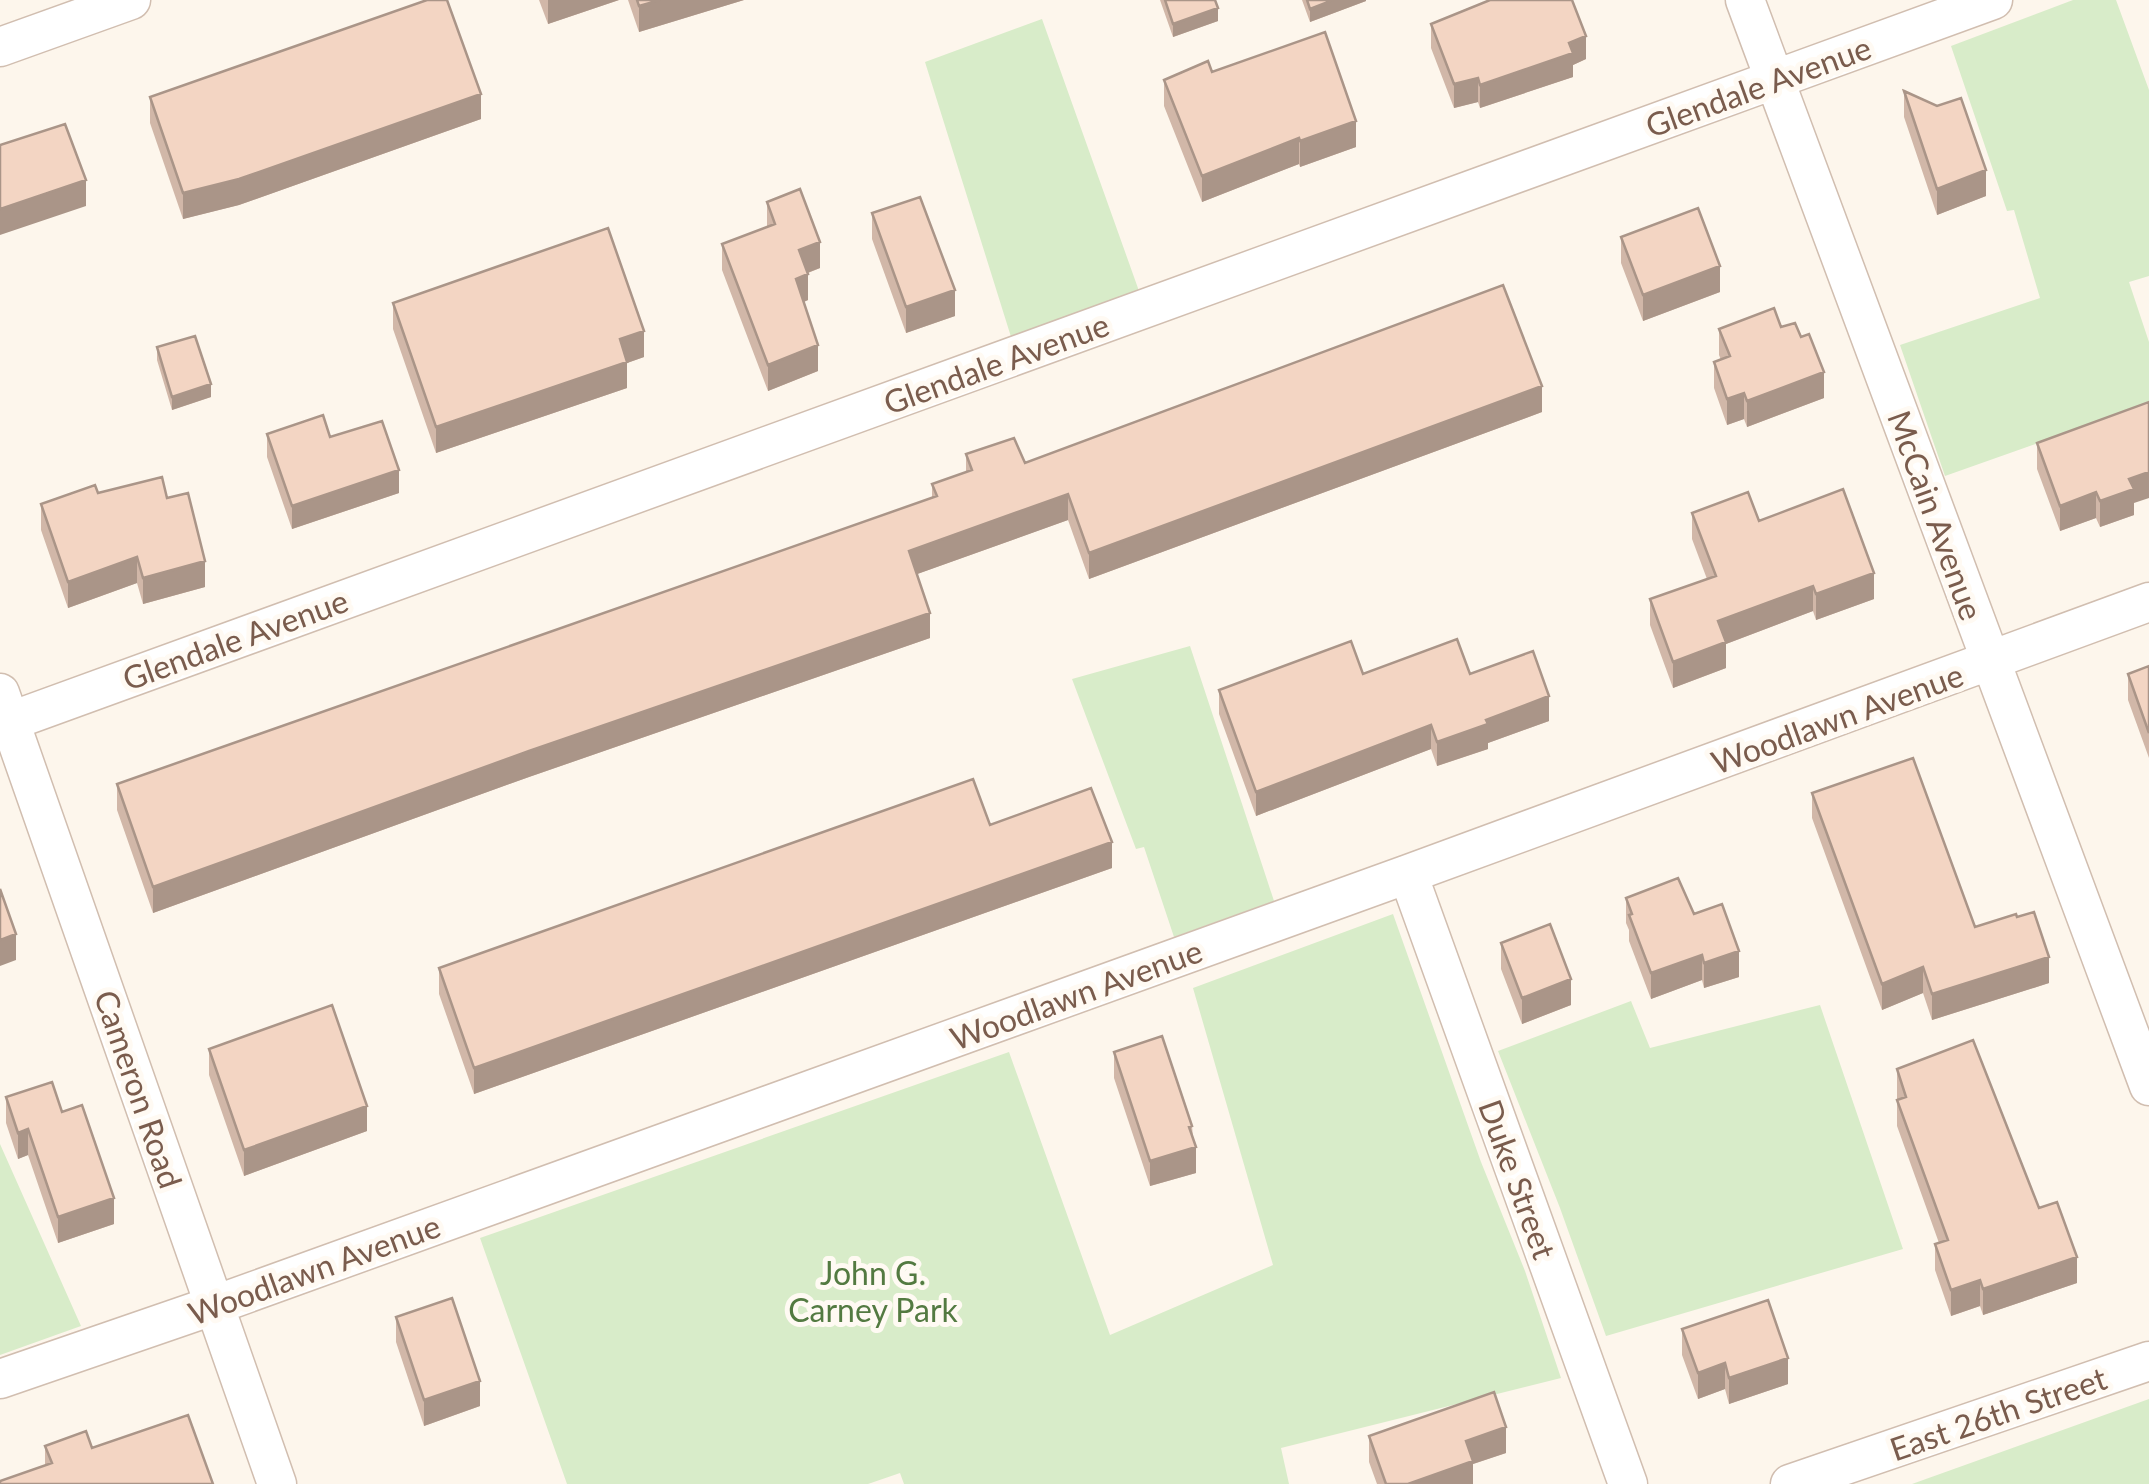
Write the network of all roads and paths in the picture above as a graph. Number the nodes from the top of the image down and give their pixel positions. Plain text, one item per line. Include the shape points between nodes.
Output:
1 (131, 0) edge
2 (1746, 0) edge
3 (1993, 0) edge
4 (0, 47) edge
5 (1775, 79) junction
6 (2149, 602) edge
7 (1990, 662) junction
8 (3, 713) edge
9 (1408, 874) junction
10 (2149, 1086) edge
11 (215, 1306) junction
12 (2149, 1361) edge
13 (0, 1380) edge
14 (277, 1484) edge
15 (1628, 1484) edge
16 (1790, 1484) edge

1 - 4 street
2 - 5 street, McCain Avenue
3 - 5 street, Glendale Avenue
5 - 7 street, McCain Avenue
5 - 8 street, Glendale Avenue
6 - 7 street, Woodlawn Avenue
7 - 9 street, Woodlawn Avenue
7 - 10 street, McCain Avenue
8 - 11 street, Cameron Road
9 - 11 street, Woodlawn Avenue
9 - 15 street, Duke Street
11 - 13 street, Woodlawn Avenue
11 - 14 street, Cameron Road
12 - 16 street, East 26th Street

